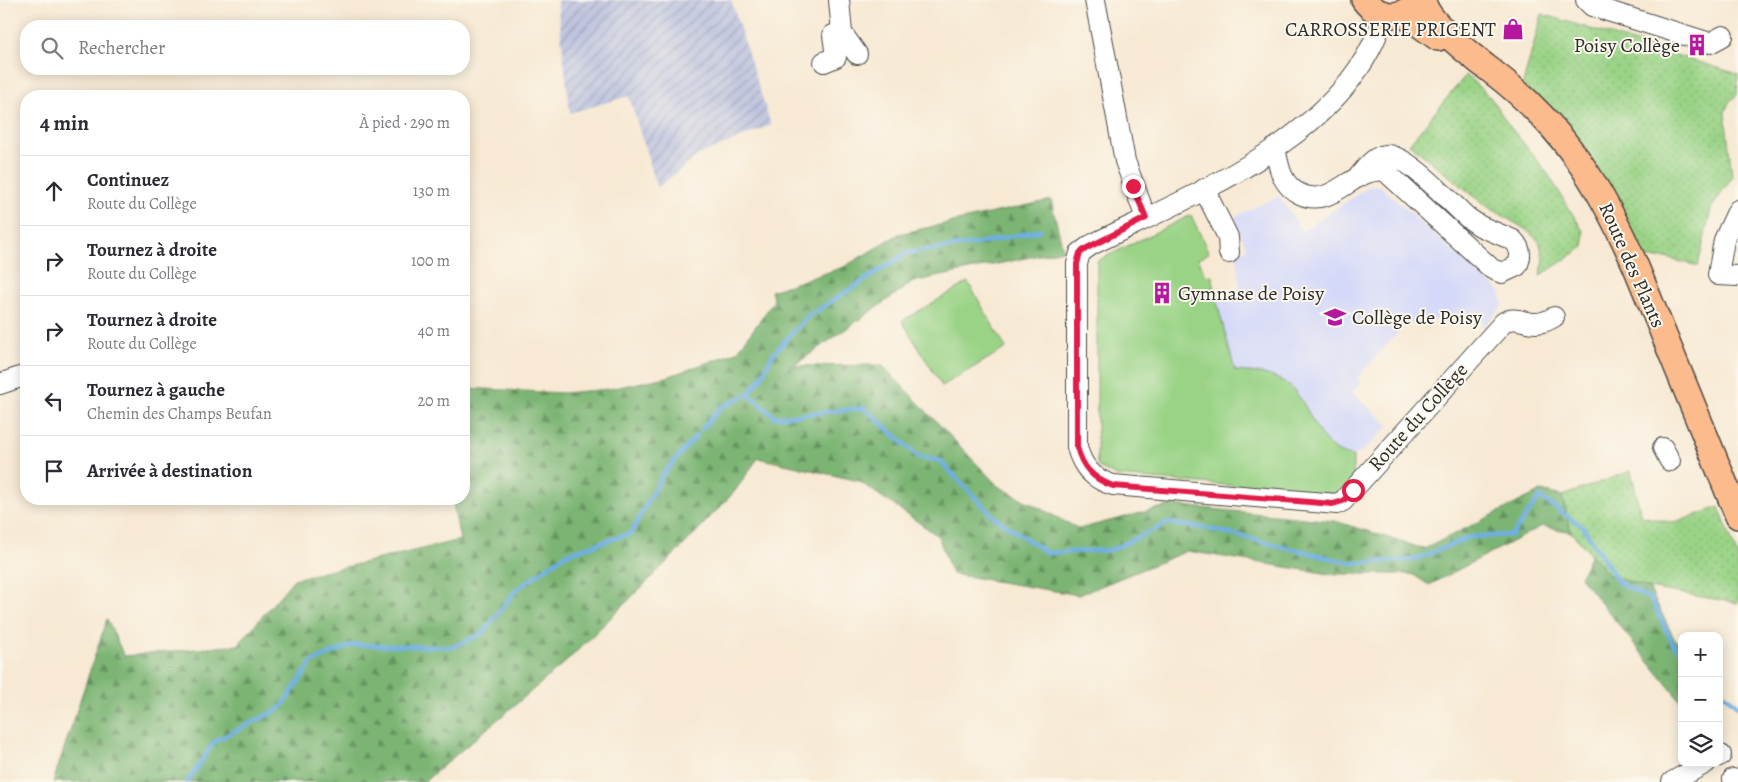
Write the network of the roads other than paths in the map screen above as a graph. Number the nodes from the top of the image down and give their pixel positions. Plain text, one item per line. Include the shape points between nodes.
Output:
1 (839, 0) edge
2 (1586, 0) edge
3 (1619, 0) edge
4 (1398, 6) edge
5 (1096, 9) edge
6 (842, 33) junction
7 (1731, 39) edge
8 (857, 54) dead end
9 (824, 62) dead end
10 (1276, 148) junction
11 (1359, 176) junction
12 (1204, 189) junction
13 (1738, 210) edge
14 (1146, 218) junction
15 (1229, 253) dead end
16 (1738, 276) edge
17 (1554, 317) dead end
18 (20, 378) edge
19 (0, 384) edge
20 (1738, 516) edge
21 (1700, 767) edge
22 (1672, 782) edge

1 - 6 street
2 - 7 street via 1592,6 1710,43
3 - 7 street
4 - 10 street, Route du Collège via 1347,85 1320,113
4 - 20 main road, Route des Plants via 1448,46 1467,53 1522,96 1556,130 1599,190 1632,258
5 - 14 street via 1125,161
6 - 8 street
6 - 9 street via 833,35 836,57
10 - 11 street via 1285,182 1303,195 1328,196
10 - 12 street, Route du Collège
11 - 11 street via 1386,171 1492,269 1502,273 1516,266 1520,255 1513,240 1468,218 1399,157 1381,156
12 - 14 street, Route du Collège
12 - 15 street via 1228,237
13 - 16 street via 1724,240 1718,275
14 - 17 street, Route du Collège via 1087,248 1080,253 1077,264 1077,447 1082,462 1092,475 1113,486 1340,503 1504,322 1511,319 1541,324
18 - 19 street
21 - 22 street

